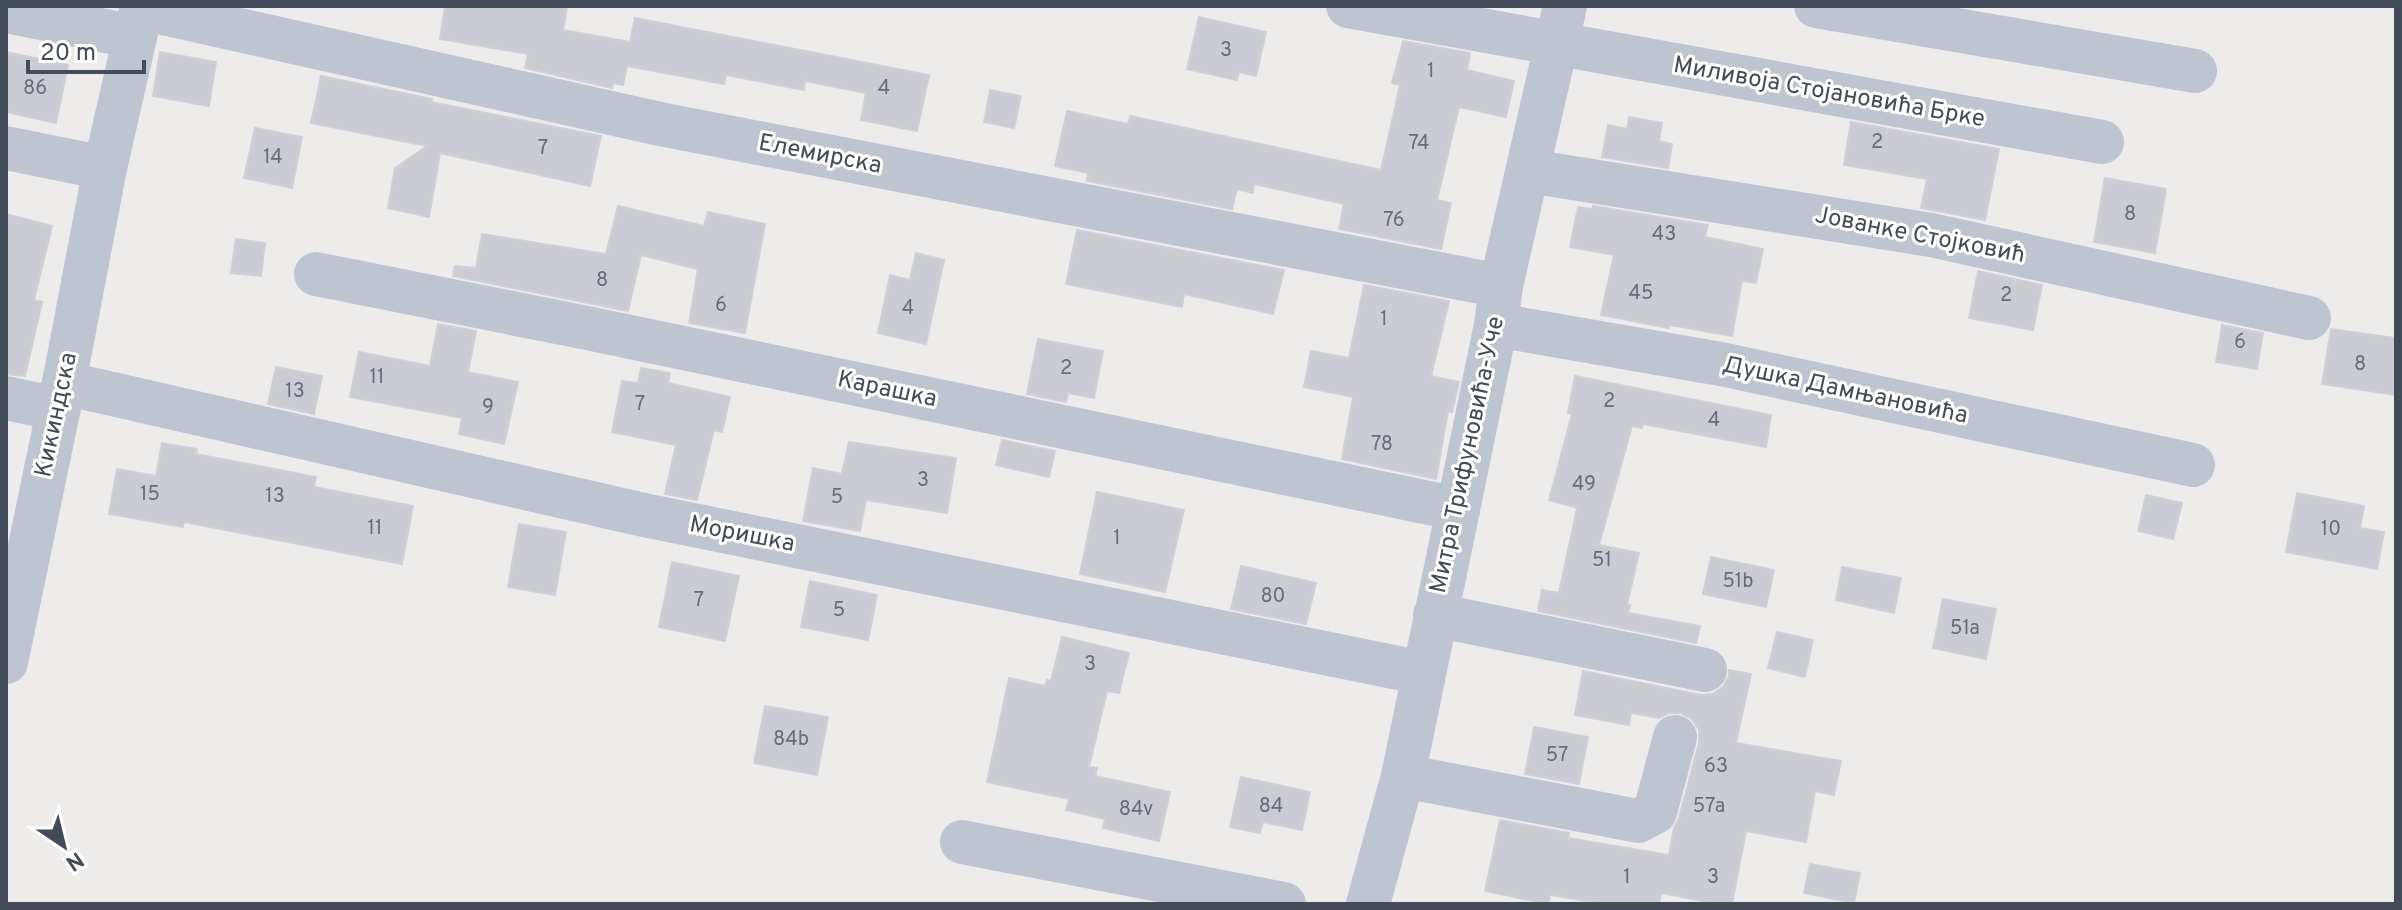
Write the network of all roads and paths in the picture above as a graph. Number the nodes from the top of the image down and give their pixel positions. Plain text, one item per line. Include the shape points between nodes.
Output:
1 (1348, 6) edge
2 (1816, 6) edge
3 (6, 11) edge
4 (139, 17) edge
5 (1561, 25) edge
6 (2195, 71) dead end
7 (2102, 142) dead end
8 (6, 148) edge
9 (105, 168) junction
10 (1529, 171) junction
11 (316, 274) dead end
12 (1499, 306) junction
13 (2309, 318) dead end
14 (61, 396) junction
15 (6, 398) edge
16 (2193, 465) dead end
17 (1458, 509) junction
18 (1435, 615) junction
19 (6, 662) edge
20 (1705, 670) dead end
21 (1423, 673) junction
22 (1675, 737) dead end
23 (1403, 776) junction
24 (962, 842) dead end
25 (1382, 902) edge
26 (1284, 904) edge

1 - 5 street, Миливоја Стојановића Брке
2 - 6 street
3 - 4 street, Елемирска
4 - 9 street, Кикиндска
4 - 12 street, Елемирска via 676,127
5 - 7 street, Миливоја Стојановића Брке
5 - 10 street, Митра Трифуновића-Уче
8 - 9 street
9 - 14 street, Кикиндска
10 - 12 street, Митра Трифуновића-Уче
10 - 13 street, Јованке Стојковић via 1931,235
11 - 17 street, Карашка
12 - 16 street, Душка Дамњановића via 1721,364
12 - 17 street, Митра Трифуновића-Уче
14 - 15 street, Моришка
14 - 19 street, Кикиндска
14 - 21 street, Моришка
17 - 18 street, Митра Трифуновића-Уче
18 - 20 street
18 - 21 street, Митра Трифуновића-Уче
21 - 23 street, Митра Трифуновића-Уче
22 - 23 street via 1655,812 1638,821
23 - 25 street, Митра Трифуновића-Уче
24 - 26 street

